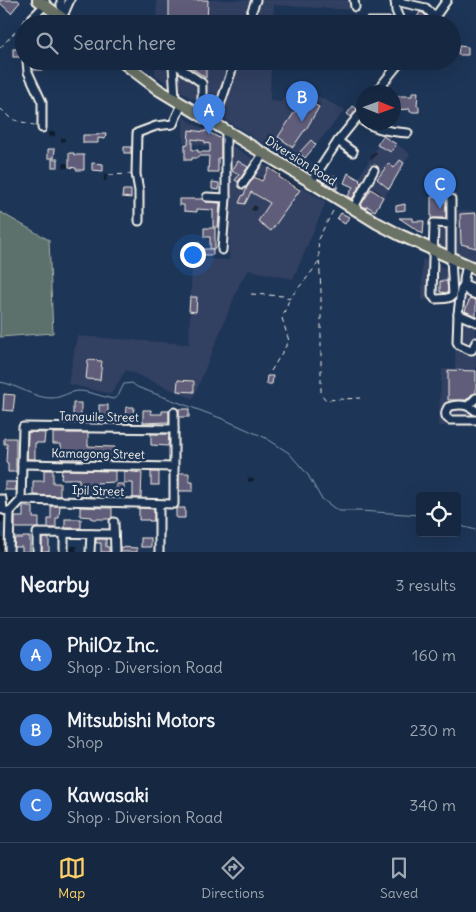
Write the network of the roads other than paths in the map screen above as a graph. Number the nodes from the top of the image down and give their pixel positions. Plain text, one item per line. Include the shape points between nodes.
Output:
1 (61, 0) edge
2 (70, 0) edge
3 (256, 0) edge
4 (448, 0) edge
5 (395, 1) edge
6 (46, 3) edge
7 (35, 15) edge
8 (62, 15) edge
9 (65, 15) edge
10 (67, 15) edge
11 (250, 15) edge
12 (398, 15) edge
13 (430, 15) edge
14 (437, 15) edge
15 (28, 70) edge
16 (132, 70) edge
17 (175, 70) edge
18 (184, 70) edge
19 (232, 70) edge
20 (394, 70) edge
21 (382, 85) edge
22 (178, 102) junction
23 (202, 116) junction
24 (356, 118) edge
25 (214, 124) junction
26 (42, 128) road end
27 (226, 130) junction
28 (386, 130) edge
29 (408, 133) dead end
30 (338, 141) junction
31 (353, 152) dead end
32 (264, 153) junction
33 (374, 170) dead end
34 (311, 182) junction
35 (243, 184) dead end
36 (208, 197) dead end
37 (226, 198) junction
38 (451, 199) dead end
39 (353, 209) junction
40 (139, 221) dead end
41 (451, 224) junction
42 (222, 250) dead end
43 (433, 250) junction
44 (451, 258) junction
45 (472, 267) edge
46 (464, 284) junction
47 (476, 289) edge
48 (476, 296) edge
49 (458, 314) junction
50 (476, 322) edge
51 (476, 342) edge
52 (476, 398) edge
53 (468, 406) junction
54 (476, 411) edge
55 (174, 412) dead end
56 (476, 420) edge
57 (174, 429) junction
58 (22, 464) junction
59 (174, 466) junction
60 (0, 499) edge
61 (21, 500) junction
62 (158, 504) junction
63 (10, 512) junction
64 (114, 522) dead end
65 (64, 533) junction
66 (91, 534) junction
67 (114, 534) junction
68 (0, 535) edge
69 (8, 535) junction
70 (9, 552) edge
71 (37, 552) edge
72 (64, 552) edge
73 (90, 552) edge
74 (115, 552) edge
75 (159, 552) edge

1 - 9 street
2 - 10 street
3 - 11 street
4 - 14 street
5 - 12 street
5 - 13 street via 426,8
6 - 7 street
6 - 8 highway
15 - 26 street via 42,102
16 - 22 highway, Diversion Road
17 - 22 street
18 - 23 street via 202,83
19 - 25 street
20 - 21 street
22 - 23 highway, Diversion Road
22 - 40 street via 174,124 137,133
23 - 25 highway, Diversion Road
24 - 30 street
25 - 27 highway, Diversion Road
27 - 32 highway, Diversion Road
27 - 37 street
28 - 29 street
30 - 31 street
30 - 34 street
32 - 34 highway, Diversion Road
32 - 35 street
33 - 39 street
34 - 39 highway, Diversion Road
36 - 37 street
37 - 42 street
38 - 41 street
39 - 43 highway, Diversion Road via 400,236
41 - 43 street via 434,223
41 - 44 street
43 - 44 highway, Diversion Road
43 - 44 street via 432,295 435,299 453,295
44 - 45 highway, Diversion Road
45 - 46 street
46 - 47 street
46 - 48 street via 466,290
46 - 49 street
49 - 50 street
49 - 51 street via 458,345 472,350
52 - 53 street
53 - 54 street
53 - 56 street via 448,407 447,418
55 - 57 street
57 - 58 street, Tanguile Street via 23,427
57 - 59 street
58 - 59 street, Kamagong Street
58 - 61 street
59 - 62 street, Ipil Street via 174,504
60 - 63 street via 3,510
61 - 62 street, Ipil Street
61 - 63 street
62 - 75 street
63 - 69 street
64 - 67 street
65 - 66 street
65 - 71 street via 38,533
65 - 72 street
66 - 67 street
66 - 73 street
67 - 74 street
68 - 69 street
69 - 70 street

